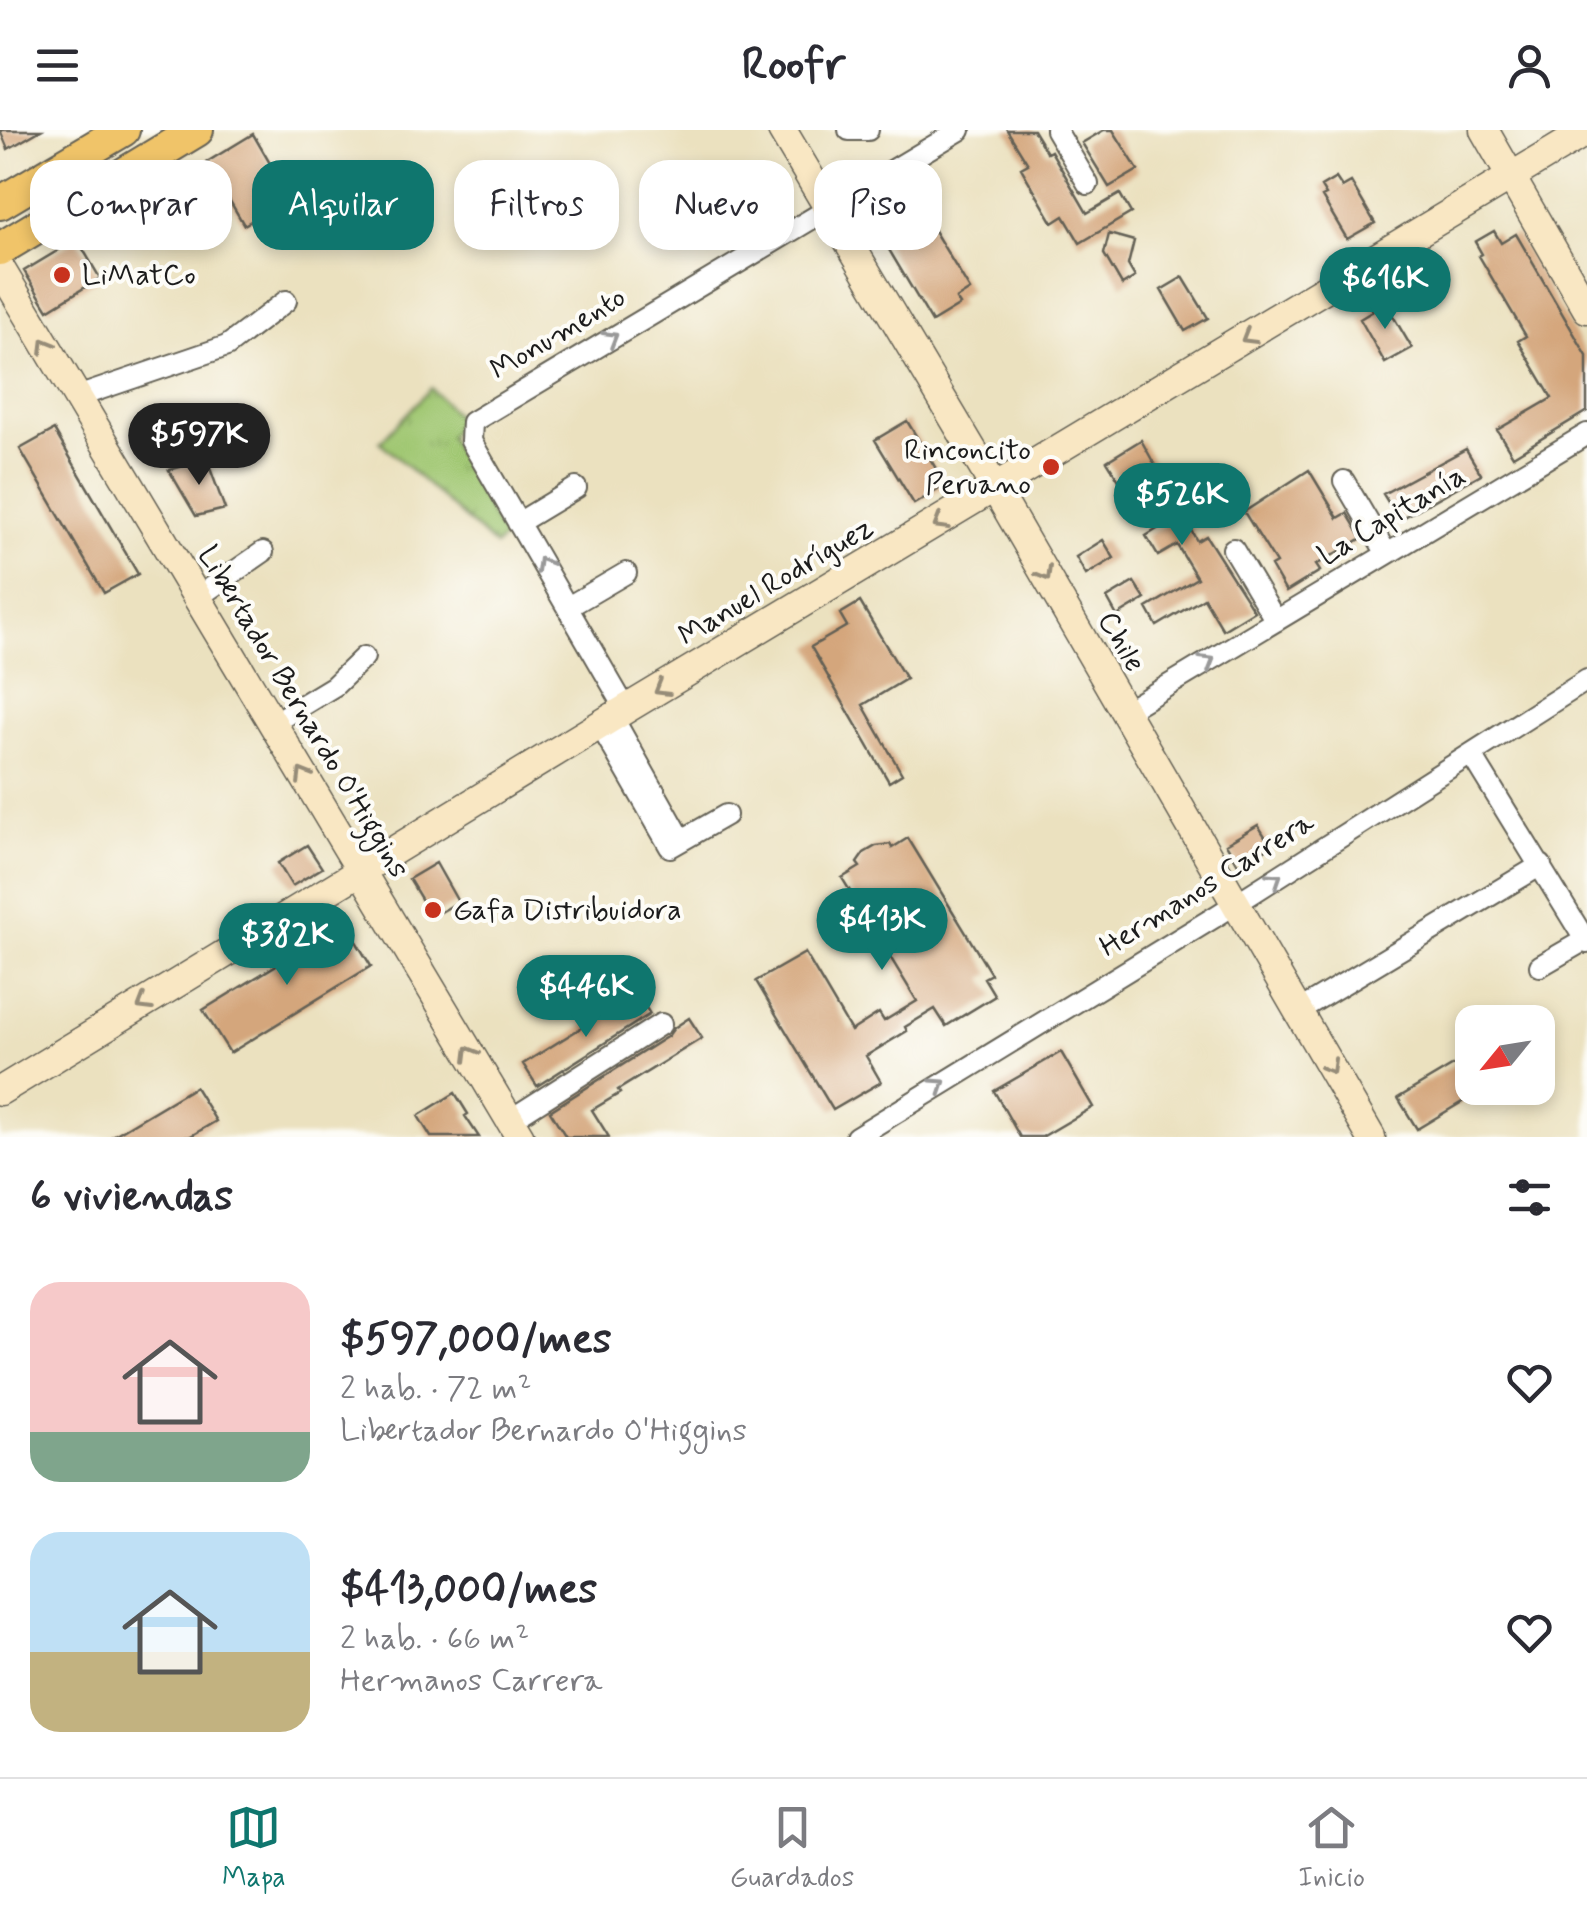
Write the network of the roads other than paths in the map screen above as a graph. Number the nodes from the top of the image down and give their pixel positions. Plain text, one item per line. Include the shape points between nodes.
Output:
1 (123, 130) edge
2 (197, 130) edge
3 (782, 130) edge
4 (849, 130) edge
5 (868, 130) edge
6 (960, 130) edge
7 (1056, 130) edge
8 (1484, 130) edge
9 (1587, 131) edge
10 (910, 160) edge
11 (1511, 178) junction
12 (814, 183) edge
13 (1088, 184) dead end
14 (0, 203) edge
15 (814, 217) edge
16 (0, 249) edge
17 (854, 250) edge
18 (0, 268) edge
19 (286, 301) dead end
20 (1587, 309) edge
21 (78, 397) junction
22 (1587, 434) edge
23 (1344, 481) dead end
24 (576, 488) dead end
25 (996, 489) junction
26 (518, 523) junction
27 (1234, 549) dead end
28 (263, 552) dead end
29 (1386, 554) junction
30 (626, 573) dead end
31 (198, 597) junction
32 (568, 607) junction
33 (1276, 621) junction
34 (364, 657) dead end
35 (1587, 680) edge
36 (1124, 712) junction
37 (613, 717) junction
38 (272, 723) junction
39 (1471, 754) junction
40 (726, 815) dead end
41 (1541, 865) junction
42 (361, 873) junction
43 (1235, 904) junction
44 (1586, 941) edge
45 (1540, 966) dead end
46 (1298, 1011) junction
47 (661, 1024) dead end
48 (0, 1091) edge
49 (515, 1128) edge
50 (856, 1137) edge
51 (1371, 1137) edge

1 - 14 main road
2 - 16 main road
3 - 12 street, Chile
4 - 5 street
6 - 10 street, Monumento
7 - 13 street
8 - 11 street
9 - 11 street, Manuel Rodríguez
11 - 20 street
11 -> 25 street, Manuel Rodríguez
26 -> 15 street, Monumento via 471,441 476,418
17 - 25 street, Chile
21 -> 18 street, Libertador Bernardo O'Higgins
19 - 21 street via 228,346
21 - 31 street, Libertador Bernardo O'Higgins
22 - 29 street, La Capitanía
23 - 29 street
24 - 26 street
25 -> 36 street, Chile
25 -> 37 street, Manuel Rodríguez
32 -> 26 street, Monumento
27 - 33 street
28 - 31 street
29 - 33 street, La Capitanía
30 - 32 street
31 - 38 street, Libertador Bernardo O'Higgins
32 - 37 street, Monumento
36 -> 33 street, La Capitanía
34 - 38 street via 334,686
35 - 39 street, Hermanos Carrera
36 - 43 street, Chile
37 - 40 street, Monumento via 676,844
37 - 42 street, Manuel Rodríguez
42 -> 38 street, Libertador Bernardo O'Higgins
39 - 41 street
43 -> 39 street, Hermanos Carrera
41 - 44 street
41 - 46 street
42 -> 48 street, Manuel Rodríguez
49 -> 42 street, Libertador Bernardo O'Higgins
43 - 46 street, Chile
50 -> 43 street, Hermanos Carrera
44 - 45 street
46 -> 51 street, Chile
47 - 49 street

